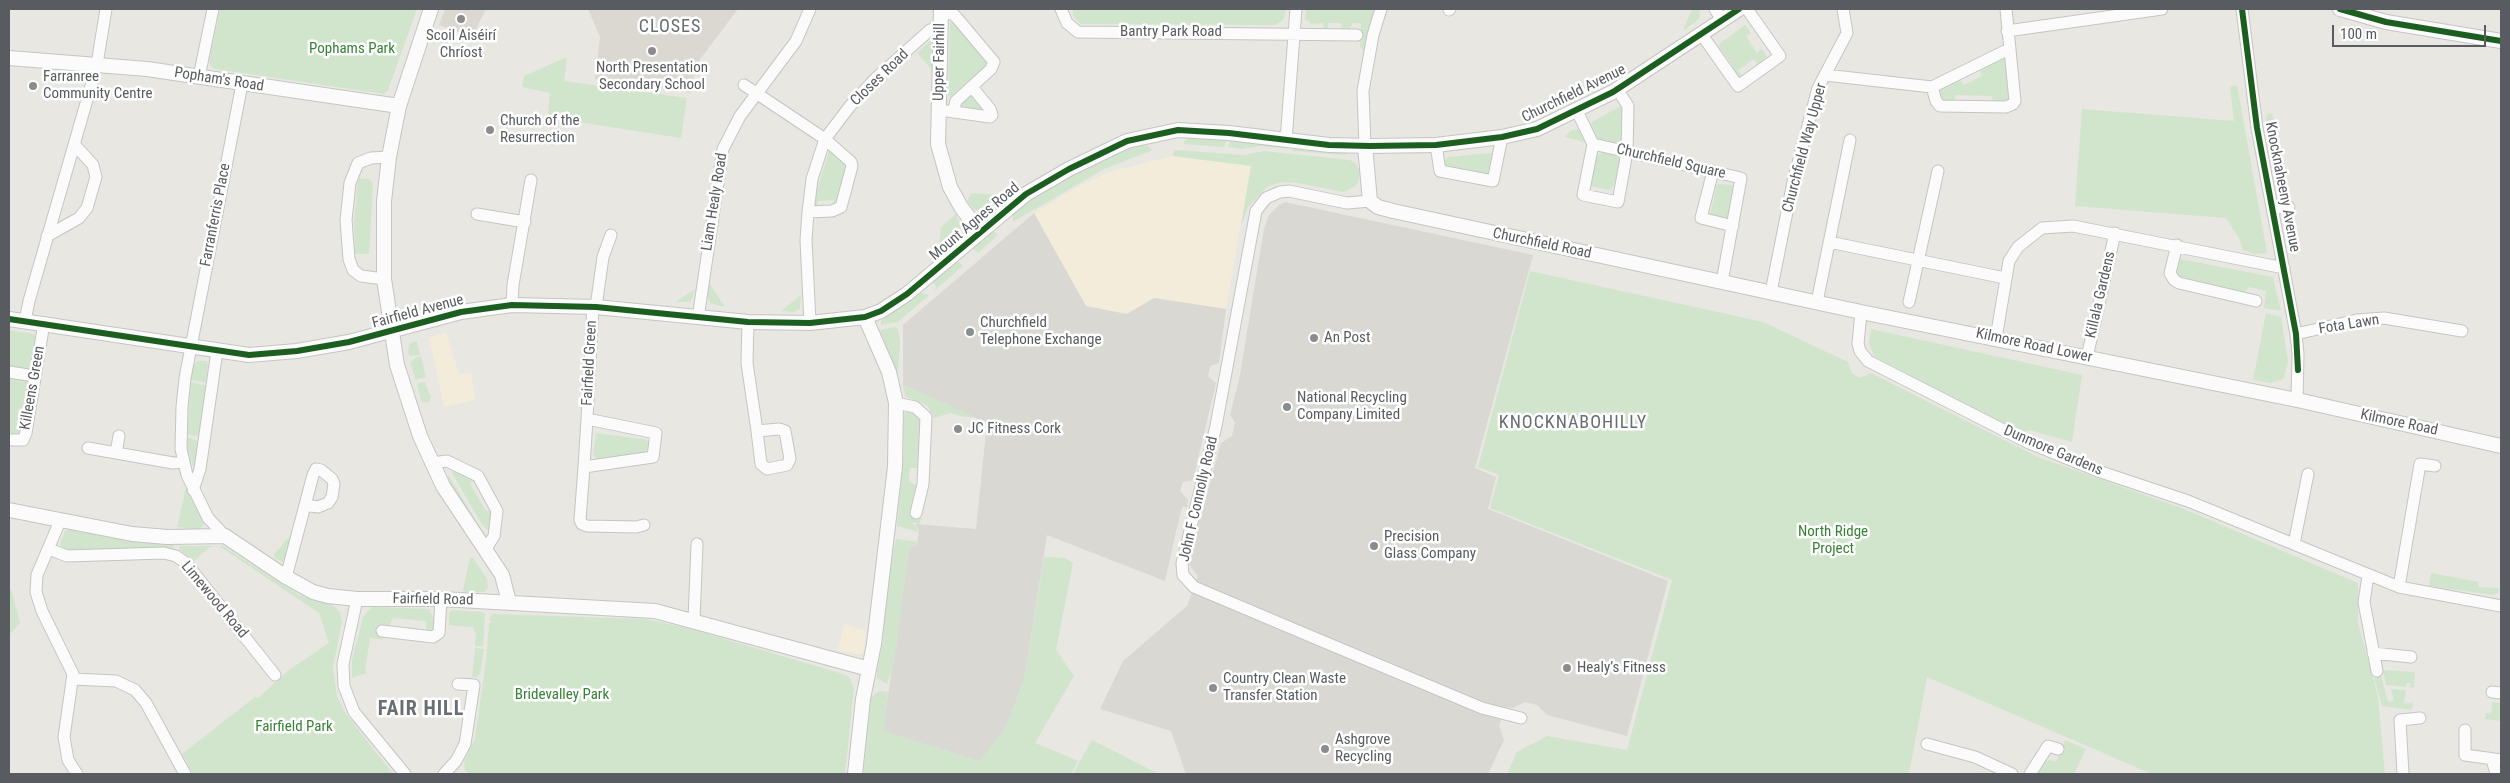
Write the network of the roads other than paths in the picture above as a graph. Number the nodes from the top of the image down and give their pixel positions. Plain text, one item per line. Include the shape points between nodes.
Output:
1 (106, 9) edge
2 (213, 9) edge
3 (431, 9) edge
4 (810, 9) edge
5 (1061, 9) edge
6 (1296, 9) edge
7 (1382, 9) edge
8 (1739, 9) edge
9 (1747, 9) edge
10 (1843, 9) edge
11 (2006, 9) edge
12 (2162, 9) edge
13 (2242, 9) edge
14 (2340, 9) edge
15 (1719, 14) edge
16 (942, 15) edge
17 (2007, 31) junction
18 (1293, 33) junction
19 (1357, 35) dead end
20 (1702, 35) junction
21 (2501, 41) edge
22 (2009, 49) junction
23 (9, 58) edge
24 (96, 64) junction
25 (1825, 75) junction
26 (199, 76) junction
27 (242, 84) junction
28 (744, 85) dead end
29 (972, 87) junction
30 (1932, 87) junction
31 (1617, 90) junction
32 (756, 94) junction
33 (399, 106) junction
34 (1576, 109) junction
35 (939, 110) junction
36 (953, 112) junction
37 (1502, 137) junction
38 (825, 139) junction
39 (1286, 140) junction
40 (1850, 140) dead end
41 (74, 144) junction
42 (1593, 144) junction
43 (1436, 145) junction
44 (1368, 146) junction
45 (1627, 152) junction
46 (389, 157) junction
47 (1713, 171) junction
48 (1938, 171) dead end
49 (531, 180) dead end
50 (1370, 201) junction
51 (2289, 207) dead end
52 (2273, 208) junction
53 (808, 212) junction
54 (477, 214) dead end
55 (525, 222) junction
56 (1733, 226) junction
57 (980, 232) junction
58 (611, 234) dead end
59 (2115, 234) junction
60 (47, 236) junction
61 (1829, 242) junction
62 (2177, 246) junction
63 (1919, 260) junction
64 (2284, 268) junction
65 (2005, 278) junction
66 (384, 279) junction
67 (1722, 282) junction
68 (1771, 292) junction
69 (2256, 301) dead end
70 (1817, 302) junction
71 (1908, 302) dead end
72 (512, 305) junction
73 (594, 306) junction
74 (1861, 312) junction
75 (865, 317) junction
76 (698, 318) junction
77 (9, 319) edge
78 (25, 321) junction
79 (748, 322) junction
80 (44, 323) junction
81 (810, 323) junction
82 (2462, 331) dead end
83 (392, 332) junction
84 (2296, 334) junction
85 (1996, 338) junction
86 (191, 346) junction
87 (216, 351) junction
88 (2087, 357) junction
89 (9, 372) edge
90 (35, 376) junction
91 (2297, 400) junction
92 (896, 403) junction
93 (587, 419) junction
94 (756, 431) dead end
95 (119, 436) dead end
96 (9, 440) edge
97 (2501, 446) edge
98 (88, 448) dead end
99 (116, 453) junction
100 (183, 462) junction
101 (432, 463) junction
102 (584, 466) junction
103 (2435, 466) dead end
104 (2308, 474) dead end
105 (911, 475) dead end
106 (923, 475) junction
107 (194, 490) junction
108 (305, 505) dead end
109 (9, 510) edge
110 (916, 513) dead end
111 (60, 521) junction
112 (644, 525) dead end
113 (225, 536) junction
114 (697, 544) dead end
115 (2294, 544) junction
116 (49, 549) junction
117 (485, 550) junction
118 (2368, 576) junction
119 (286, 578) junction
120 (2399, 587) junction
121 (357, 599) junction
122 (441, 599) junction
123 (509, 602) junction
124 (2501, 606) edge
125 (694, 620) junction
126 (382, 631) dead end
127 (2373, 653) junction
128 (2411, 657) dead end
129 (869, 670) junction
130 (2376, 671) dead end
131 (275, 675) dead end
132 (73, 679) junction
133 (458, 684) dead end
134 (1521, 718) dead end
135 (2420, 718) dead end
136 (2465, 730) dead end
137 (1927, 744) dead end
138 (2058, 749) dead end
139 (2497, 759) edge
140 (77, 774) edge
141 (185, 774) edge
142 (405, 774) edge
143 (444, 774) edge
144 (855, 774) edge
145 (2012, 774) edge
146 (2030, 774) edge
147 (2403, 774) edge
148 (2496, 774) edge

1 - 24 street
2 - 26 street
3 - 33 street
4 - 32 street, Liam Healy Road via 796,41
5 - 18 street, Bantry Park Road via 1067,23 1078,32
6 - 18 street
7 - 44 street via 1372,35 1362,91
8 - 15 street, Churchfield Avenue
9 - 20 street via 1780,56 1738,86
10 - 25 street, Churchfield Way Upper via 1847,33
11 - 17 street
12 - 17 street
13 - 52 street, Knocknaheeny Avenue via 2256,120
14 - 21 street via 2386,22
15 - 20 street, Churchfield Avenue
16 - 29 street, Upper Fairhill via 953,14 993,60 992,69
16 - 35 street, Upper Fairhill
16 - 38 street, Closes Road via 930,30 876,78
17 - 22 street
18 - 19 street
18 - 39 street
20 - 31 street, Churchfield Avenue
22 - 30 street
22 - 30 street via 2015,101 2010,106 1940,106
23 - 24 street, Popham's Road
24 - 26 street, Popham's Road
24 - 41 street
25 - 30 street
25 - 68 street, Churchfield Way Upper via 1818,88 1793,182
26 - 27 street, Popham's Road
27 - 33 street, Popham's Road
27 - 86 street, Farranferris Place
28 - 32 street
29 - 36 street, Upper Fairhill via 956,101
29 - 36 street, Upper Fairhill via 992,115
31 - 34 street, Churchfield Avenue
31 - 45 street via 1628,106
32 - 38 street
32 - 76 street, Liam Healy Road via 722,149
33 - 46 street
34 - 37 street, Churchfield Avenue via 1537,129
34 - 42 street
35 - 36 street, Upper Fairhill
35 - 57 street, Upper Fairhill via 938,144 946,178 961,207
37 - 43 street, Churchfield Avenue
37 - 43 street via 1493,181 1440,172
38 - 53 street, Closes Road via 812,179
38 - 53 street via 845,155 852,166 841,207 832,211
39 - 44 street, Mount Agnes Road
39 - 57 street, Mount Agnes Road via 1200,130 1143,136 1092,157 1040,185 1004,210
40 - 61 street
41 - 60 street
41 - 60 street via 93,166 94,185 87,208 79,218
42 - 45 street, Churchfield Square
42 - 45 street via 1583,195 1618,202
43 - 44 street, Churchfield Avenue
44 - 50 street
45 - 47 street, Churchfield Square
46 - 66 street via 384,201
46 - 66 street via 358,162 350,183 346,220 353,270 361,276
47 - 56 street, Churchfield Square via 1742,178
47 - 56 street via 1701,218
48 - 63 street
49 - 55 street
50 - 67 street, Churchfield Road via 1378,207 1451,225
50 - 134 street, John F Connolly Road via 1347,203 1289,191 1266,198 1256,211 1216,426 1182,563 1183,576 1194,587 1319,640 1482,708
51 - 52 street
52 - 64 street, Knocknaheeny Avenue
53 - 81 street, Closes Road via 806,240
54 - 55 street
55 - 72 street
56 - 67 street, Churchfield Square
57 - 75 street, Mount Agnes Road via 907,294
58 - 73 street, Fairfield Green
59 - 62 street, Killala Gardens
59 - 65 street, Killala Gardens via 2073,226 2042,228 2018,247 2009,261
59 - 88 street, Killala Gardens
60 - 78 street
61 - 63 street
61 - 70 street
62 - 64 street, Killala Gardens
62 - 69 street via 2170,273 2174,280
63 - 65 street
63 - 71 street
64 - 84 street, Knocknaheeny Avenue
65 - 85 street, Killala Gardens
66 - 83 street
67 - 68 street, Churchfield Road
68 - 70 street, Kilmore Road Lower
70 - 74 street, Kilmore Road Lower
72 - 73 street, Fairfield Avenue
72 - 83 street, Fairfield Avenue via 461,312
73 - 76 street, Fairfield Avenue
73 - 93 street, Fairfield Green
74 - 85 street, Kilmore Road Lower
74 - 115 street, Dunmore Gardens via 1860,352 1874,364 2029,443
75 - 81 street, Fairfield Avenue
75 - 92 street via 889,372
76 - 79 street, Fairfield Avenue
77 - 78 street, Fairfield Avenue
78 - 80 street, Fairfield Avenue
79 - 81 street, Fairfield Avenue
79 - 94 street via 747,363
80 - 86 street, Fairfield Avenue
80 - 90 street, Killeens Green
82 - 84 street, Fota Lawn via 2384,318 2357,320
83 - 87 street, Fairfield Avenue via 297,351 249,354
83 - 101 street via 397,365
84 - 91 street, Knocknaheeny Avenue
85 - 88 street, Kilmore Road Lower
86 - 87 street, Fairfield Avenue
86 - 100 street, Farranferris Place via 182,407
87 - 107 street via 200,469
88 - 91 street, Kilmore Road Lower
89 - 90 street
90 - 96 street, Killeens Green via 26,433 23,440
91 - 97 street, Kilmore Road
92 - 106 street via 915,407 926,418
92 - 129 street via 895,468
93 - 102 street, Fairfield Green
93 - 102 street, Fairfield Green via 656,433 653,457
95 - 99 street
98 - 99 street
99 - 100 street
100 - 107 street
101 - 117 street via 443,486
101 - 117 street via 448,461 478,476 497,511 494,536
102 - 112 street, Fairfield Green via 582,524
103 - 120 street via 2420,464
104 - 115 street
105 - 106 street
106 - 110 street
107 - 113 street via 208,518
108 - 119 street
109 - 111 street
111 - 113 street via 156,536
111 - 116 street
113 - 119 street, Fairfield Road
114 - 125 street
115 - 118 street, Dunmore Gardens
116 - 131 street, Limewood Road via 69,556 164,553 176,556 186,563
116 - 132 street via 37,575 36,592
117 - 123 street via 502,575
118 - 120 street, Dunmore Gardens
118 - 127 street via 2363,598
119 - 121 street, Fairfield Road via 320,594
120 - 124 street, Dunmore Gardens
121 - 122 street, Fairfield Road
121 - 142 street via 343,664 344,686 354,712
122 - 123 street, Fairfield Road
122 - 126 street via 439,633 433,637
123 - 125 street, Fairfield Road via 638,608
125 - 129 street, Fairfield Road
127 - 128 street
127 - 130 street
129 - 144 street via 862,699
132 - 140 street via 64,737 68,760
132 - 141 street via 116,681 135,690 146,703
133 - 143 street via 474,685 465,744
135 - 147 street via 2400,720
136 - 139 street via 2465,755
137 - 145 street via 1975,757
138 - 146 street via 2048,746
139 - 148 street

